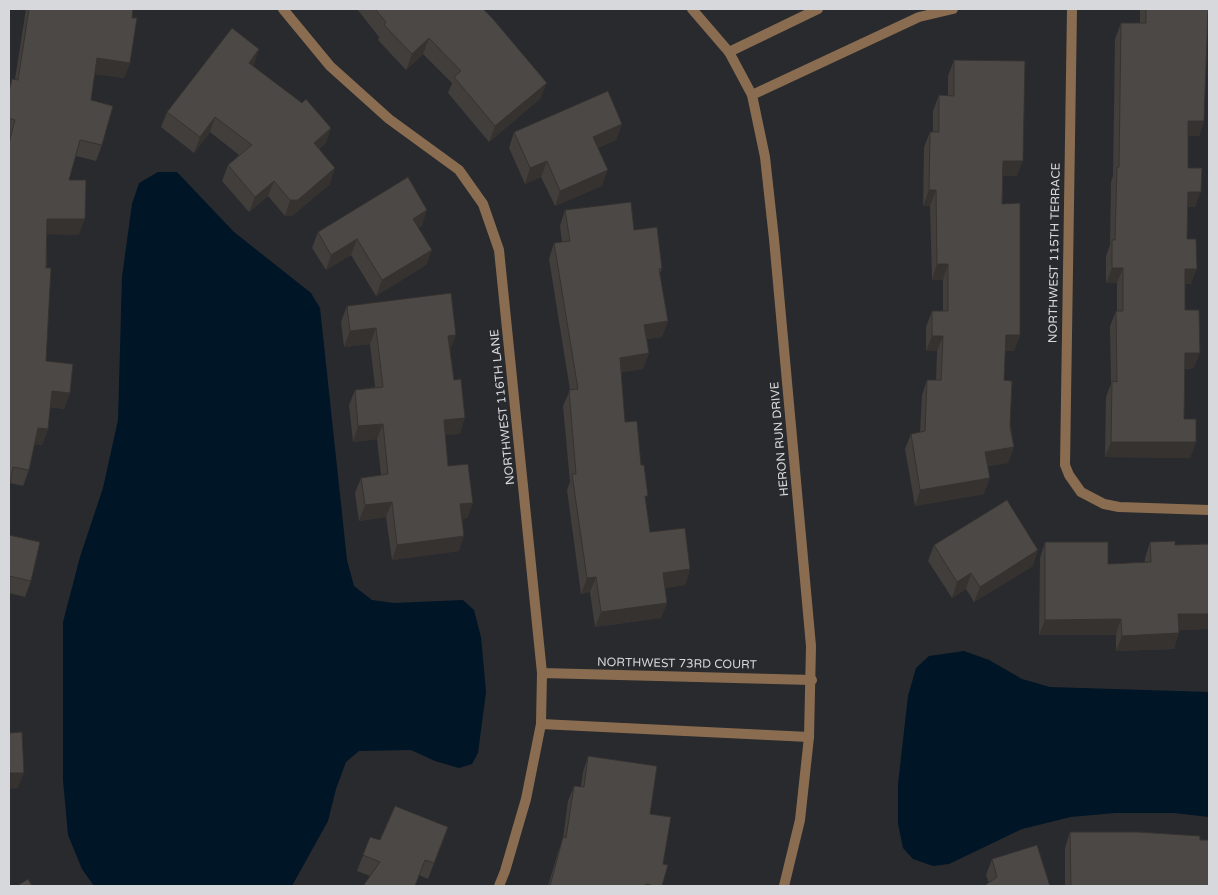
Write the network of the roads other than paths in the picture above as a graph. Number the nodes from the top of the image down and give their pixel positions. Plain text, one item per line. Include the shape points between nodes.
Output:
1 (283, 9) edge
2 (692, 9) edge
3 (818, 9) edge
4 (953, 9) edge
5 (1072, 9) edge
6 (729, 52) junction
7 (752, 95) junction
8 (1209, 510) edge
9 (542, 673) junction
10 (812, 680) junction
11 (541, 724) junction
12 (809, 737) junction
13 (499, 886) edge
14 (784, 886) edge

1 - 9 street, NORTHWEST 116TH LANE via 330,66 389,119 459,170 483,204 499,250
2 - 6 street, HERON RUN DRIVE
3 - 6 street
4 - 7 street via 919,17
5 - 8 street, NORTHWEST 115TH TERRACE via 1065,465 1068,475 1081,492 1095,501 1119,507
6 - 7 street, HERON RUN DRIVE
7 - 10 street, HERON RUN DRIVE via 765,158 774,239
9 - 10 street, NORTHWEST 73RD COURT
9 - 11 street, NORTHWEST 116TH LANE
10 - 12 street, HERON RUN DRIVE
11 - 12 street
11 - 13 street, NORTHWEST 116TH LANE via 526,799
12 - 14 street, HERON RUN DRIVE via 800,820

